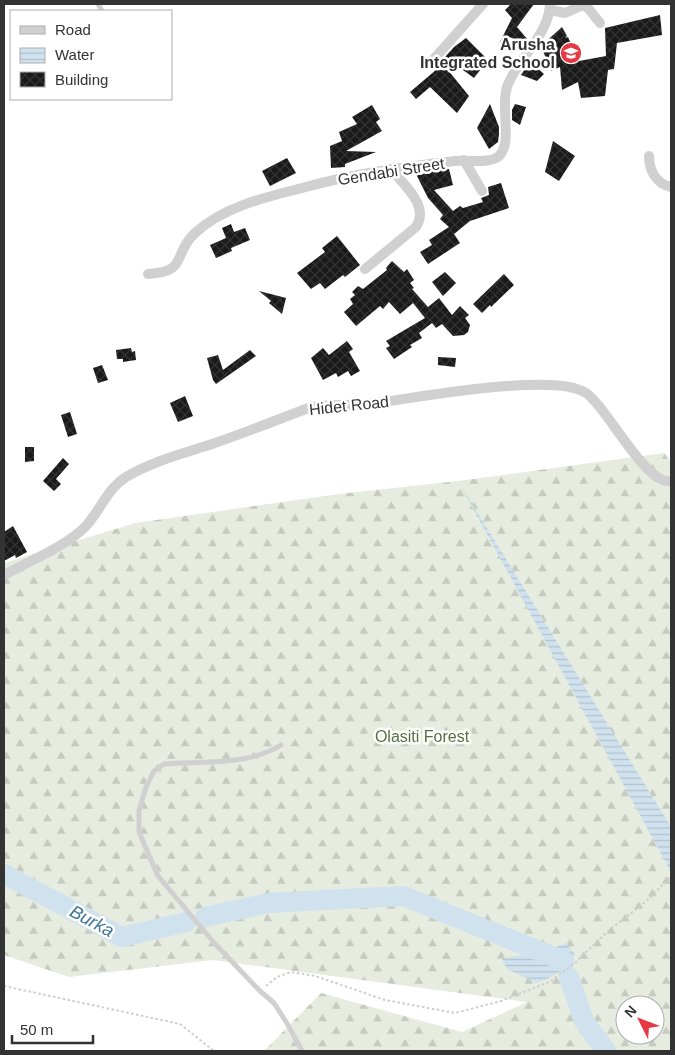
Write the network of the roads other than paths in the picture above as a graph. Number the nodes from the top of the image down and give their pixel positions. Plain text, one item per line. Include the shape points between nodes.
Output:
1 (483, 4) edge
2 (550, 7) edge
3 (600, 23) dead end
4 (432, 61) dead end
5 (648, 156) dead end
6 (464, 160) junction
7 (391, 169) junction
8 (671, 187) edge
9 (482, 191) dead end
10 (365, 269) dead end
11 (148, 274) dead end
12 (671, 480) edge
13 (4, 576) edge
14 (281, 744) dead end
15 (302, 1051) edge

1 - 4 street
2 - 3 street via 565,13 583,5
2 - 6 street, Gendabi Street via 544,28 507,88 504,102 505,148 494,159
5 - 8 street via 657,180
6 - 7 street, Gendabi Street
6 - 9 street
7 - 10 street via 418,202 421,219 416,227
7 - 11 street, Gendabi Street via 302,188 216,217 194,233 170,270
12 - 13 street, Hidet Road via 662,480 652,472 586,392 575,388 536,384 366,404 311,407 142,468 124,479 84,528 70,539
14 - 15 lane via 270,752 242,758 164,764 154,771 146,787 138,811 139,832 158,876 216,944 274,1003

